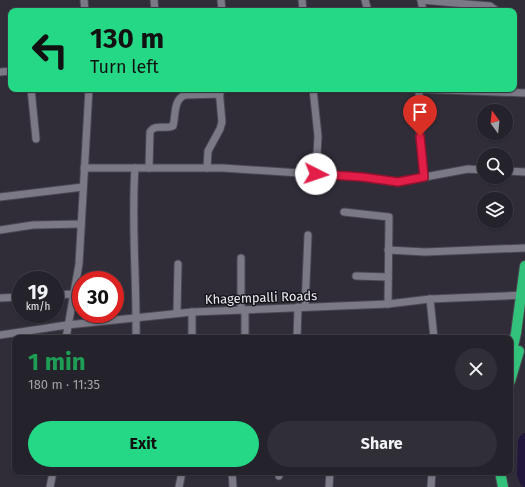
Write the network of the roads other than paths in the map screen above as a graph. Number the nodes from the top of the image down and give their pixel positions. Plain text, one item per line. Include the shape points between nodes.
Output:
1 (421, 0) edge
2 (493, 8) edge
3 (32, 92) edge
4 (89, 92) edge
5 (220, 92) edge
6 (313, 92) edge
7 (419, 92) edge
8 (498, 92) edge
9 (525, 93) edge
10 (36, 140) dead end
11 (84, 168) junction
12 (135, 168) junction
13 (149, 168) junction
14 (206, 168) junction
15 (477, 170) edge
16 (513, 171) edge
17 (525, 172) edge
18 (316, 174) junction
19 (424, 177) junction
20 (83, 187) junction
21 (0, 197) edge
22 (344, 212) dead end
23 (81, 224) junction
24 (0, 230) edge
25 (308, 235) dead end
26 (525, 248) edge
27 (388, 250) junction
28 (241, 258) dead end
29 (178, 264) dead end
30 (525, 266) edge
31 (78, 271) edge
32 (356, 276) dead end
33 (388, 277) junction
34 (523, 295) edge
35 (12, 297) edge
36 (0, 298) edge
37 (72, 299) edge
38 (430, 299) junction
39 (388, 304) junction
40 (302, 307) junction
41 (243, 310) junction
42 (192, 312) junction
43 (177, 313) junction
44 (525, 314) edge
45 (136, 318) junction
46 (67, 325) junction
47 (0, 335) edge
48 (66, 335) edge
49 (136, 335) edge
50 (192, 335) edge
51 (245, 335) edge
52 (297, 335) edge
53 (434, 335) edge
54 (513, 346) edge
55 (513, 371) edge
56 (52, 475) edge
57 (181, 475) edge
58 (232, 475) edge
59 (330, 475) edge
60 (432, 475) edge
61 (495, 475) edge
62 (501, 475) edge
63 (50, 487) edge
64 (179, 487) edge
65 (233, 487) edge
66 (329, 487) edge
67 (431, 487) edge
68 (497, 487) edge
69 (503, 487) edge

1 - 2 street
3 - 10 street
4 - 11 street
5 - 13 street via 185,94 180,97 173,126 152,128 150,132
5 - 14 street via 222,122 208,151
6 - 18 street via 318,136
7 - 19 street
8 - 9 street
11 - 12 street
11 - 20 street
12 - 13 street
12 - 45 street via 133,234
13 - 14 street
14 - 18 street
15 - 19 street
16 - 17 street
18 - 19 street via 398,182
20 - 21 street
20 - 23 street
22 - 27 street via 389,217
23 - 24 street via 33,225
23 - 31 street
25 - 40 street
26 - 27 street via 425,252
27 - 33 street
28 - 41 street
29 - 43 street
30 - 34 highway
32 - 33 street
33 - 39 street
34 - 38 street, Khagempalli Roads
34 - 54 highway
35 - 36 street
37 - 46 street
38 - 39 street, Khagempalli Roads
38 - 53 street
39 - 40 street, Khagempalli Roads
40 - 41 street, Khagempalli Roads
40 - 52 street
41 - 42 street, Khagempalli Roads
41 - 51 street
42 - 43 street, Khagempalli Roads
42 - 50 street
43 - 45 street, Khagempalli Roads
44 - 55 highway
45 - 46 street, Khagempalli Roads
45 - 49 street
46 - 47 street, Khagempalli Roads
46 - 48 street
56 - 63 street
57 - 64 street
58 - 65 street
59 - 66 street
60 - 67 street
61 - 68 highway
62 - 69 highway

